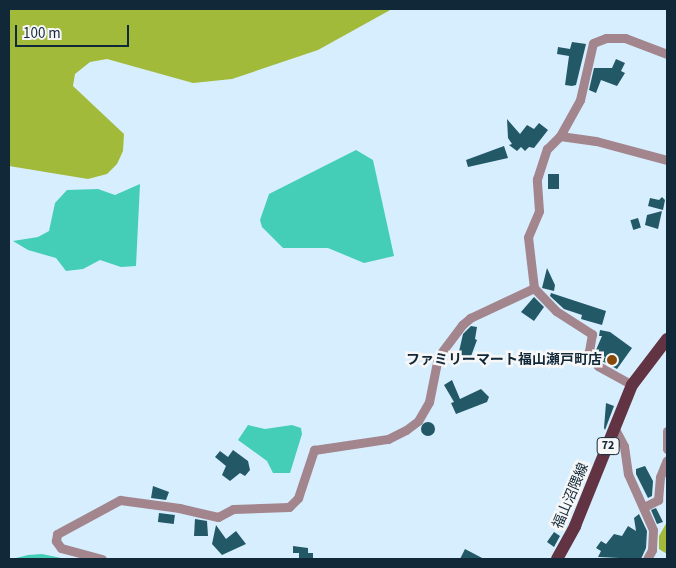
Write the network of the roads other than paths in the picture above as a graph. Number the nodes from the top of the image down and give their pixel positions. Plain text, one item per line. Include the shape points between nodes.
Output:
1 (667, 54) edge
2 (560, 136) junction
3 (667, 160) edge
4 (534, 288) junction
5 (667, 338) edge
6 (632, 385) junction
7 (615, 429) junction
8 (667, 431) edge
9 (667, 449) edge
10 (667, 460) edge
11 (644, 507) junction
12 (102, 559) edge
13 (557, 559) edge
14 (647, 559) edge

1 - 2 street via 625,38 606,38 593,43 580,100
2 - 3 street via 596,141
2 - 4 street via 547,149 537,179 539,210 528,237
4 - 6 street via 556,311 592,334 589,351 598,366
4 - 12 street via 470,318 462,325 438,357 429,402 418,421 406,430 388,439 314,450 298,498 289,507 233,509 218,518 179,508 120,500 57,534 56,541 61,548
5 - 6 main road, 福山沼隈線 / 72
6 - 7 main road, 福山沼隈線 / 72
7 - 11 street via 624,446 628,474
7 - 13 main road, 福山沼隈線 / 72 via 575,526
8 - 9 street
10 - 11 street via 660,477 658,500
11 - 14 street via 653,530 652,550

